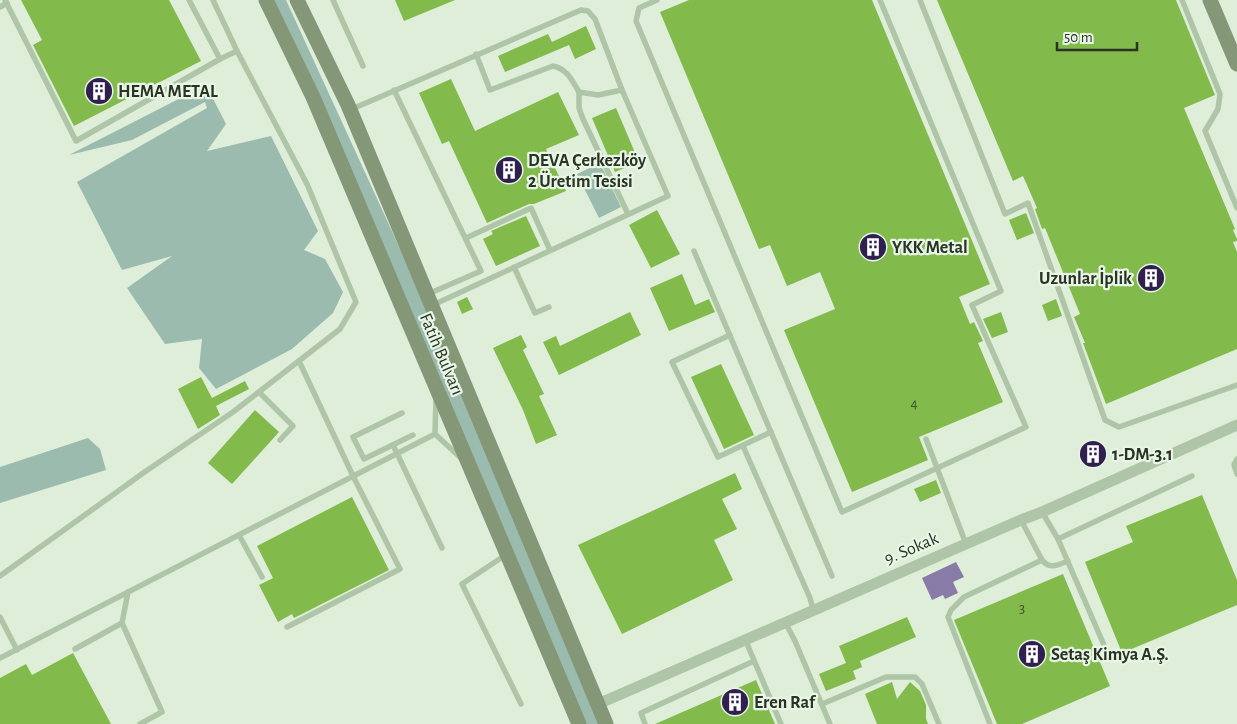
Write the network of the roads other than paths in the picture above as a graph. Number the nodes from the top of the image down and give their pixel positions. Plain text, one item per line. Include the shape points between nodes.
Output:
1 (190, 0) edge
2 (213, 0) edge
3 (266, 0) edge
4 (297, 0) edge
5 (333, 0) edge
6 (657, 0) edge
7 (880, 0) edge
8 (920, 0) edge
9 (1182, 0) edge
10 (1210, 0) edge
11 (6, 2) edge
12 (0, 7) edge
13 (238, 51) junction
14 (476, 54) junction
15 (220, 59) junction
16 (1237, 64) edge
17 (363, 66) dead end
18 (394, 90) junction
19 (622, 90) junction
20 (579, 92) junction
21 (350, 110) junction
22 (1237, 208) edge
23 (628, 214) junction
24 (466, 238) junction
25 (550, 250) junction
26 (694, 251) dead end
27 (514, 267) junction
28 (430, 299) junction
29 (549, 306) dead end
30 (730, 335) junction
31 (299, 361) junction
32 (1237, 385) edge
33 (436, 388) junction
34 (259, 392) junction
35 (402, 414) dead end
36 (1237, 424) edge
37 (771, 432) junction
38 (435, 434) junction
39 (413, 435) dead end
40 (280, 440) dead end
41 (926, 440) dead end
42 (393, 445) junction
43 (743, 446) junction
44 (397, 453) junction
45 (1237, 459) edge
46 (469, 465) junction
47 (937, 468) junction
48 (1237, 474) edge
49 (353, 476) junction
50 (1192, 476) dead end
51 (1042, 512) junction
52 (1020, 520) junction
53 (239, 534) junction
54 (1058, 539) junction
55 (966, 544) junction
56 (442, 548) dead end
57 (507, 554) junction
58 (1042, 560) junction
59 (1068, 561) junction
60 (0, 576) edge
61 (832, 576) dead end
62 (262, 577) dead end
63 (128, 592) junction
64 (813, 610) junction
65 (0, 617) edge
66 (785, 622) junction
67 (122, 623) junction
68 (287, 628) dead end
69 (745, 639) junction
70 (75, 649) dead end
71 (17, 650) junction
72 (1107, 652) dead end
73 (0, 658) edge
74 (754, 660) junction
75 (568, 698) junction
76 (521, 704) dead end
77 (598, 704) junction
78 (822, 704) junction
79 (140, 724) edge
80 (579, 724) edge
81 (606, 724) edge
82 (646, 724) edge
83 (781, 724) edge
84 (830, 724) edge
85 (940, 724) edge
86 (990, 724) edge

1 - 15 lane
2 - 13 lane
3 - 33 main road, Fatih Bulvarı via 313,97
4 - 21 main road, Fatih Bulvarı
5 - 17 lane
6 - 47 lane via 639,8 636,21 842,512
7 - 47 lane via 1001,291 972,305 1026,427
8 - 32 lane via 1005,214 1028,203 1105,420 1118,427
9 - 22 lane via 1220,94 1218,109 1205,131
10 - 16 main road
11 - 12 lane
11 - 15 lane via 76,140
13 - 15 lane
13 - 31 lane via 307,184 356,302 340,329
14 - 18 lane
14 - 19 lane via 581,10 588,11 595,19
14 - 20 lane via 490,90 553,66 567,73
18 - 21 lane
18 - 24 lane
19 - 20 lane via 598,95
19 - 23 lane via 668,196
20 - 23 lane via 583,119
21 - 28 main road, Fatih Bulvarı
23 - 25 lane
24 - 25 lane via 531,208
24 - 28 lane via 481,271
25 - 27 lane
26 - 30 lane
27 - 28 lane
27 - 29 lane via 535,313
28 - 77 main road, Fatih Bulvarı
30 - 37 lane
30 - 43 lane via 672,362 718,457
31 - 34 lane
31 - 49 lane
33 - 38 lane
33 - 46 main road, Fatih Bulvarı
34 - 40 lane via 293,426
34 - 60 lane
35 - 42 lane via 354,437 364,459
36 - 51 street, 9. Sokak
37 - 43 lane
37 - 61 lane
38 - 44 lane
38 - 46 lane
39 - 42 lane
41 - 47 lane
42 - 44 lane
43 - 64 lane
44 - 49 lane
44 - 56 lane
45 - 48 lane via 1234,465
46 - 57 main road, Fatih Bulvarı
47 - 55 lane
49 - 53 lane
49 - 68 lane via 400,569
50 - 54 lane
51 - 52 street, 9. Sokak
51 - 54 lane
52 - 55 street, 9. Sokak
52 - 58 lane
53 - 62 lane
53 - 63 lane
54 - 59 lane
55 - 64 street, 9. Sokak
57 - 75 main road, Fatih Bulvarı
57 - 76 lane via 462,584
58 - 59 lane via 1049,566
58 - 86 lane via 964,597 948,618
59 - 72 lane
63 - 67 lane
63 - 71 lane
64 - 66 street, 9. Sokak
65 - 71 lane
66 - 69 street, 9. Sokak
66 - 78 lane
67 - 70 lane
67 - 79 lane via 162,712
69 - 74 lane
69 - 77 street, 9. Sokak
71 - 73 lane
74 - 82 lane via 641,713
74 - 83 lane
75 - 77 main road via 583,708
75 - 80 main road, Fatih Bulvarı
77 - 81 main road, Fatih Bulvarı
78 - 84 lane
78 - 85 lane via 886,677 915,676 922,684

